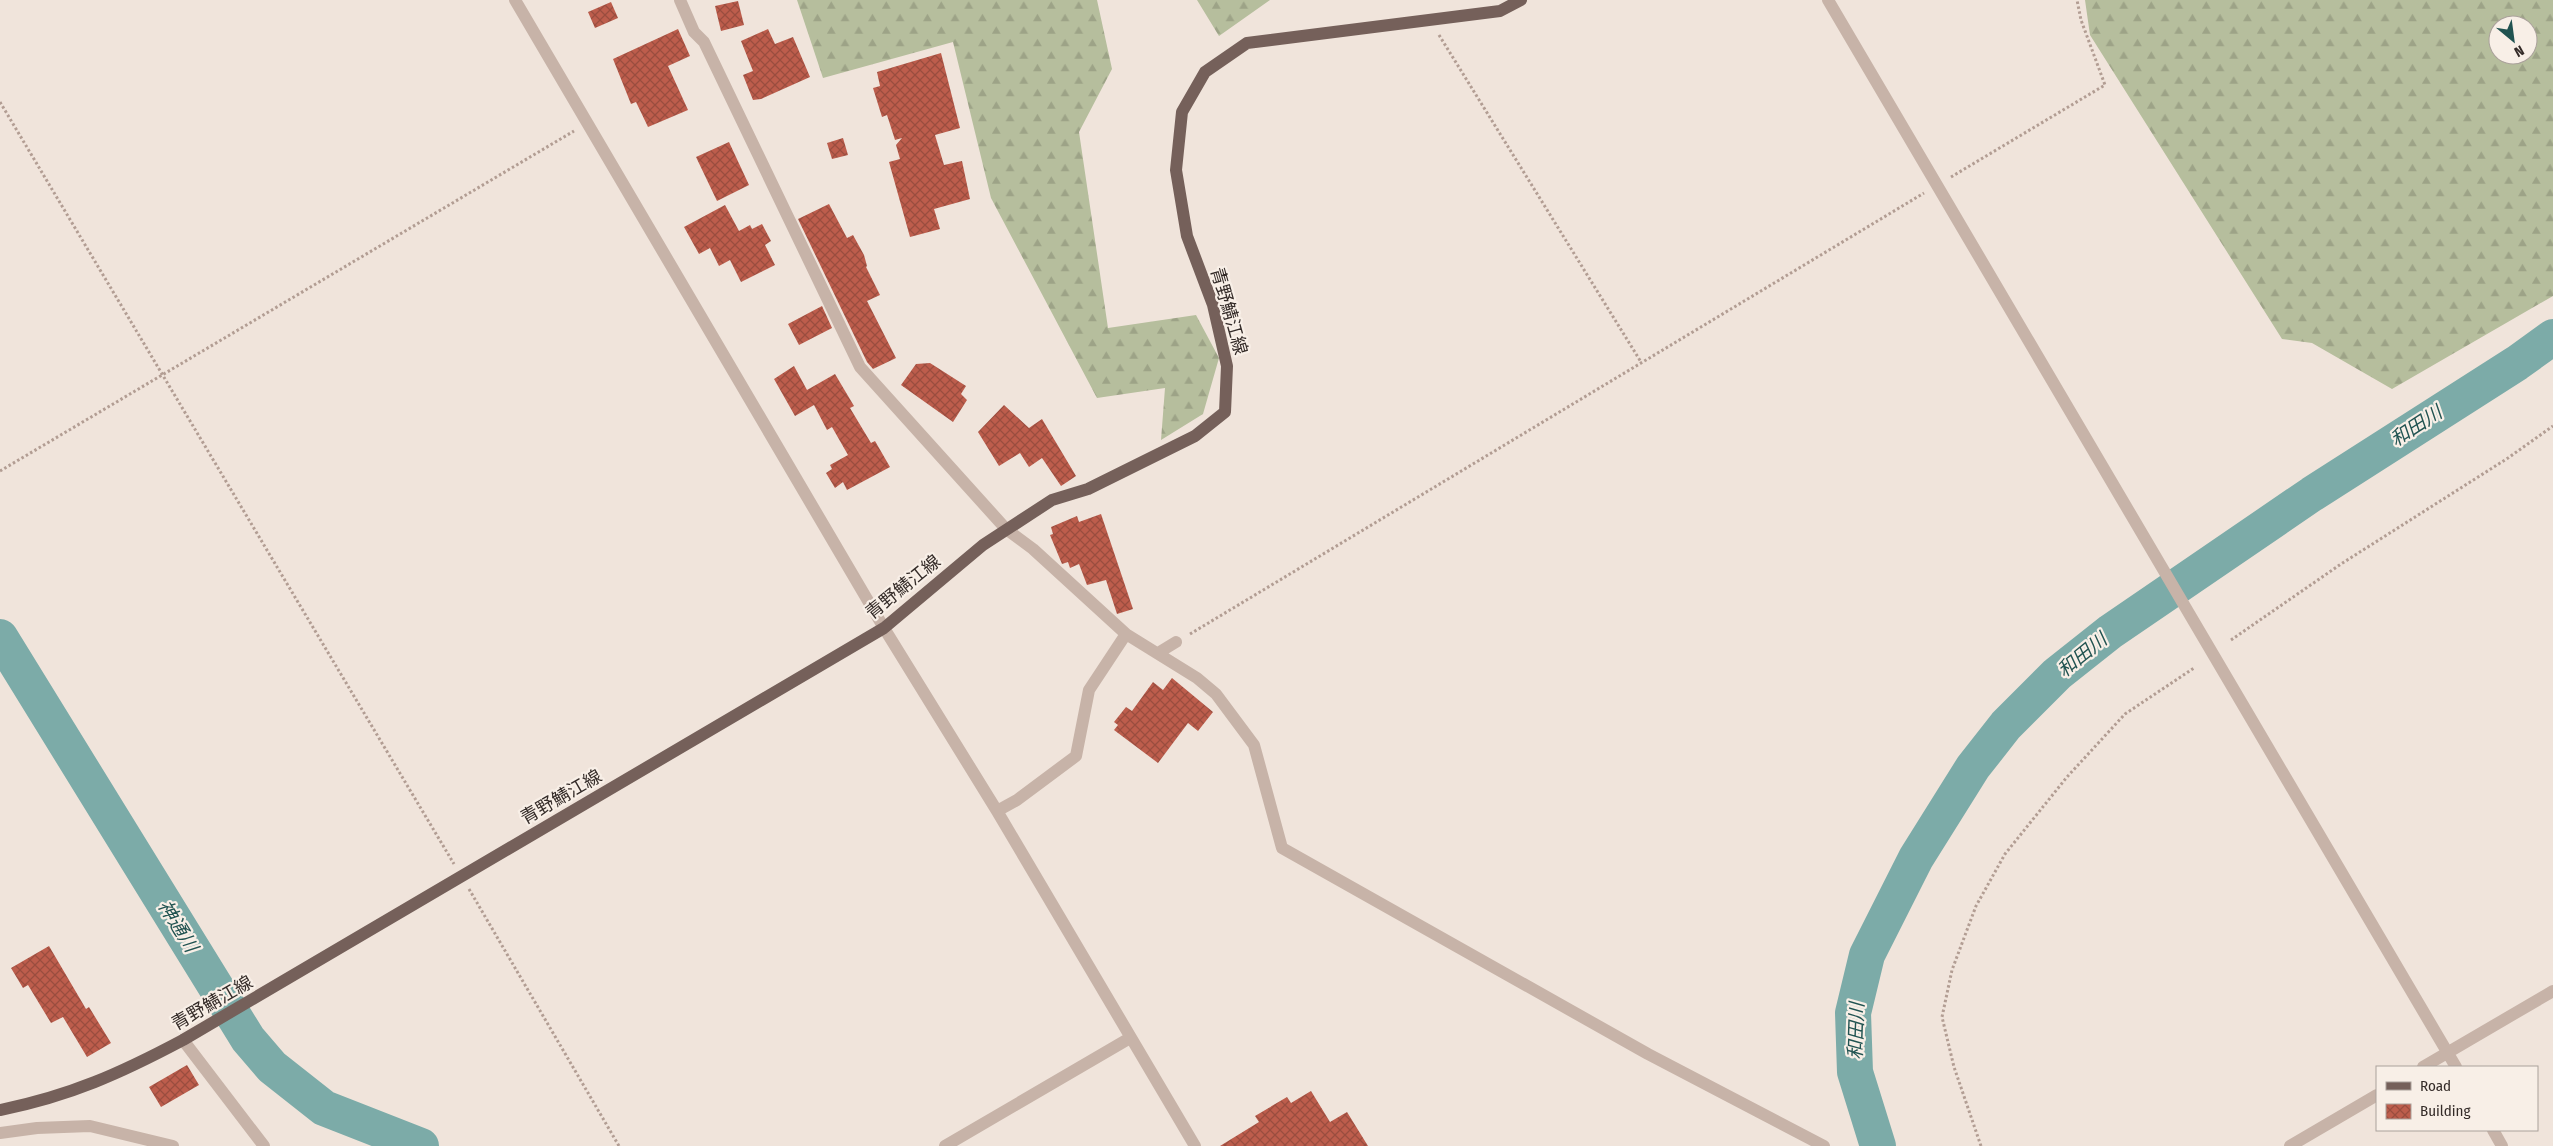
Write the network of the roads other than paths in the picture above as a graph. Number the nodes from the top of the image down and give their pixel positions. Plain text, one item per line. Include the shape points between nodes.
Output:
1 (515, 0) edge
2 (680, 0) edge
3 (1521, 0) edge
4 (1828, 0) edge
5 (1006, 529) junction
6 (884, 628) junction
7 (1126, 634) junction
8 (1176, 642) road end
9 (1158, 653) junction
10 (996, 811) junction
11 (2553, 991) edge
12 (1130, 1038) junction
13 (183, 1040) junction
14 (2447, 1053) junction
15 (2425, 1066) edge
16 (2455, 1066) edge
17 (2376, 1096) edge
18 (0, 1110) edge
19 (2494, 1131) edge
20 (0, 1134) edge
21 (173, 1146) edge
22 (264, 1146) edge
23 (946, 1146) edge
24 (1195, 1146) edge
25 (1824, 1146) edge
26 (2290, 1146) edge
27 (2502, 1146) edge

1 - 6 street
2 - 5 street via 694,32 704,42 860,367
3 - 5 main road, 青野鯖江線 via 1500,11 1247,43 1205,72 1182,112 1176,170 1187,236 1213,305 1227,366 1225,412 1195,436 1088,489 1052,500
4 - 14 street
5 - 6 main road, 青野鯖江線 via 982,545
5 - 7 street via 1033,549
6 - 10 street
6 - 13 main road, 青野鯖江線
7 - 9 street
7 - 10 street via 1089,690 1076,756 1017,800
8 - 9 street
9 - 25 street via 1198,678 1216,694 1254,745 1282,848 1648,1054
10 - 12 street
11 - 14 street
12 - 23 street
12 - 24 street
13 - 18 main road, 青野鯖江線 via 125,1071 78,1090
13 - 22 street
14 - 15 street
14 - 16 street
17 - 26 street
19 - 27 street
20 - 21 street via 37,1128 90,1126

